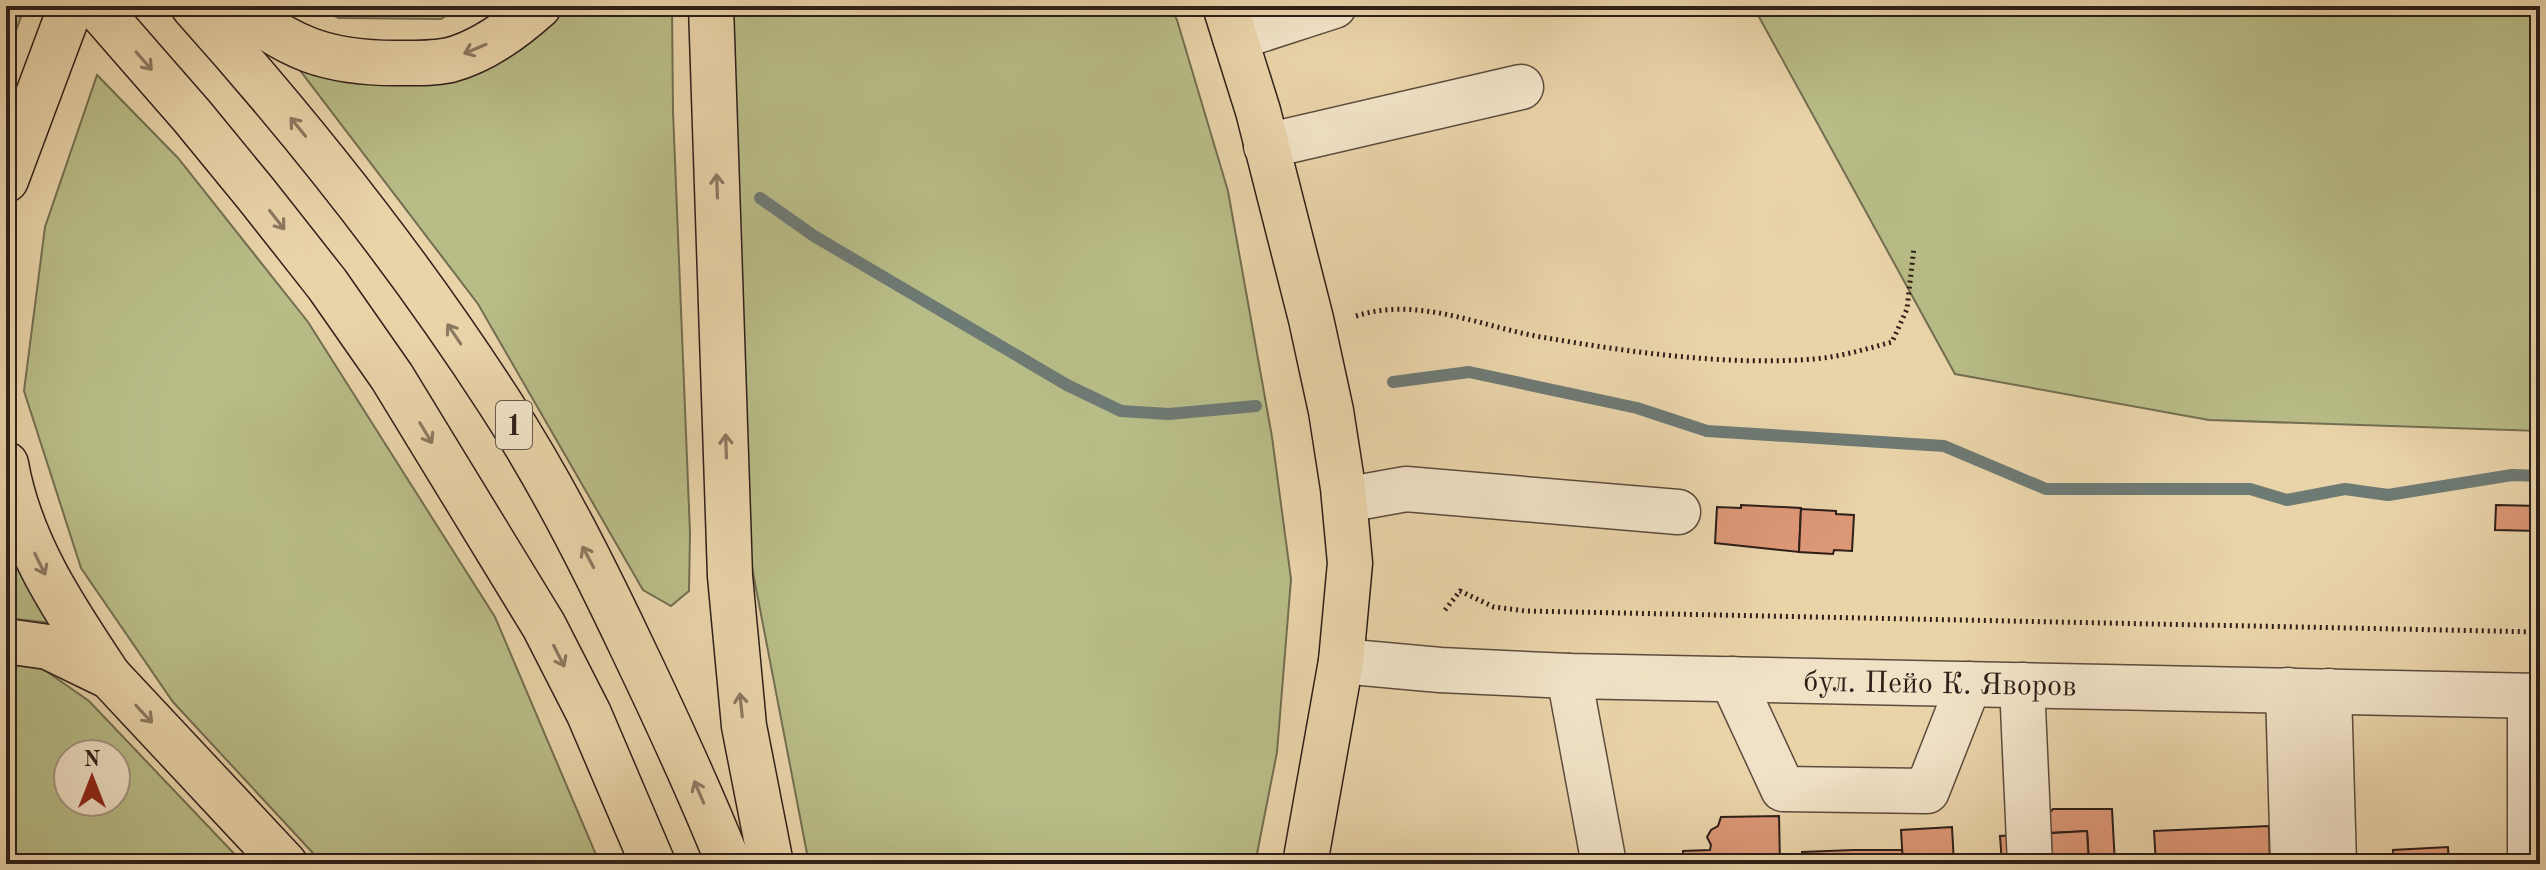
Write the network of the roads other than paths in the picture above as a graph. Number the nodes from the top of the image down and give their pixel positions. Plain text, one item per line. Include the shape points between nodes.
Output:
1 (71, 6) edge
2 (96, 6) edge
3 (539, 6) edge
4 (711, 6) edge
5 (1334, 6) edge
6 (216, 16) edge
7 (1230, 22) edge
8 (1521, 87) dead end
9 (1266, 146) junction
10 (6, 180) edge
11 (6, 464) edge
12 (1345, 500) junction
13 (1678, 512) dead end
14 (6, 641) edge
15 (1341, 661) junction
16 (1569, 676) junction
17 (110, 677) junction
18 (1732, 679) junction
19 (1969, 684) junction
20 (2022, 685) junction
21 (2308, 691) junction
22 (2535, 696) edge
23 (285, 864) edge
24 (653, 864) edge
25 (729, 864) edge
26 (771, 864) edge
27 (1305, 864) edge
28 (1604, 864) edge
29 (2030, 864) edge
30 (2293, 864) edge
31 (2334, 864) edge
32 (2530, 864) edge

1 - 10 main road
2 -> 24 main road via 327,284 392,377 544,626 589,714
3 -> 6 main road via 486,45 450,60 417,63 339,60
26 -> 4 main road via 744,726 730,576
5 - 7 street
25 -> 6 main road, 1 via 599,578 545,476 436,306
7 - 9 main road
8 - 9 street
9 - 12 main road via 1313,329
11 -> 17 main road via 23,527 44,573
12 - 13 street via 1406,489
12 - 15 main road via 1350,563
14 - 17 main road via 48,647
15 - 16 street, бул. Пейо К. Яворов
15 - 27 main road
16 - 18 street, бул. Пейо К. Яворов
16 - 28 street
17 -> 23 main road
18 - 19 street, бул. Пейо К. Яворов
18 - 19 street via 1783,789 1927,791
19 - 20 street, бул. Пейо К. Яворов
20 - 21 street, бул. Пейо К. Яворов
20 - 29 street
21 - 22 street, бул. Пейо К. Яворов
21 - 30 street
21 - 31 street
22 - 32 street

